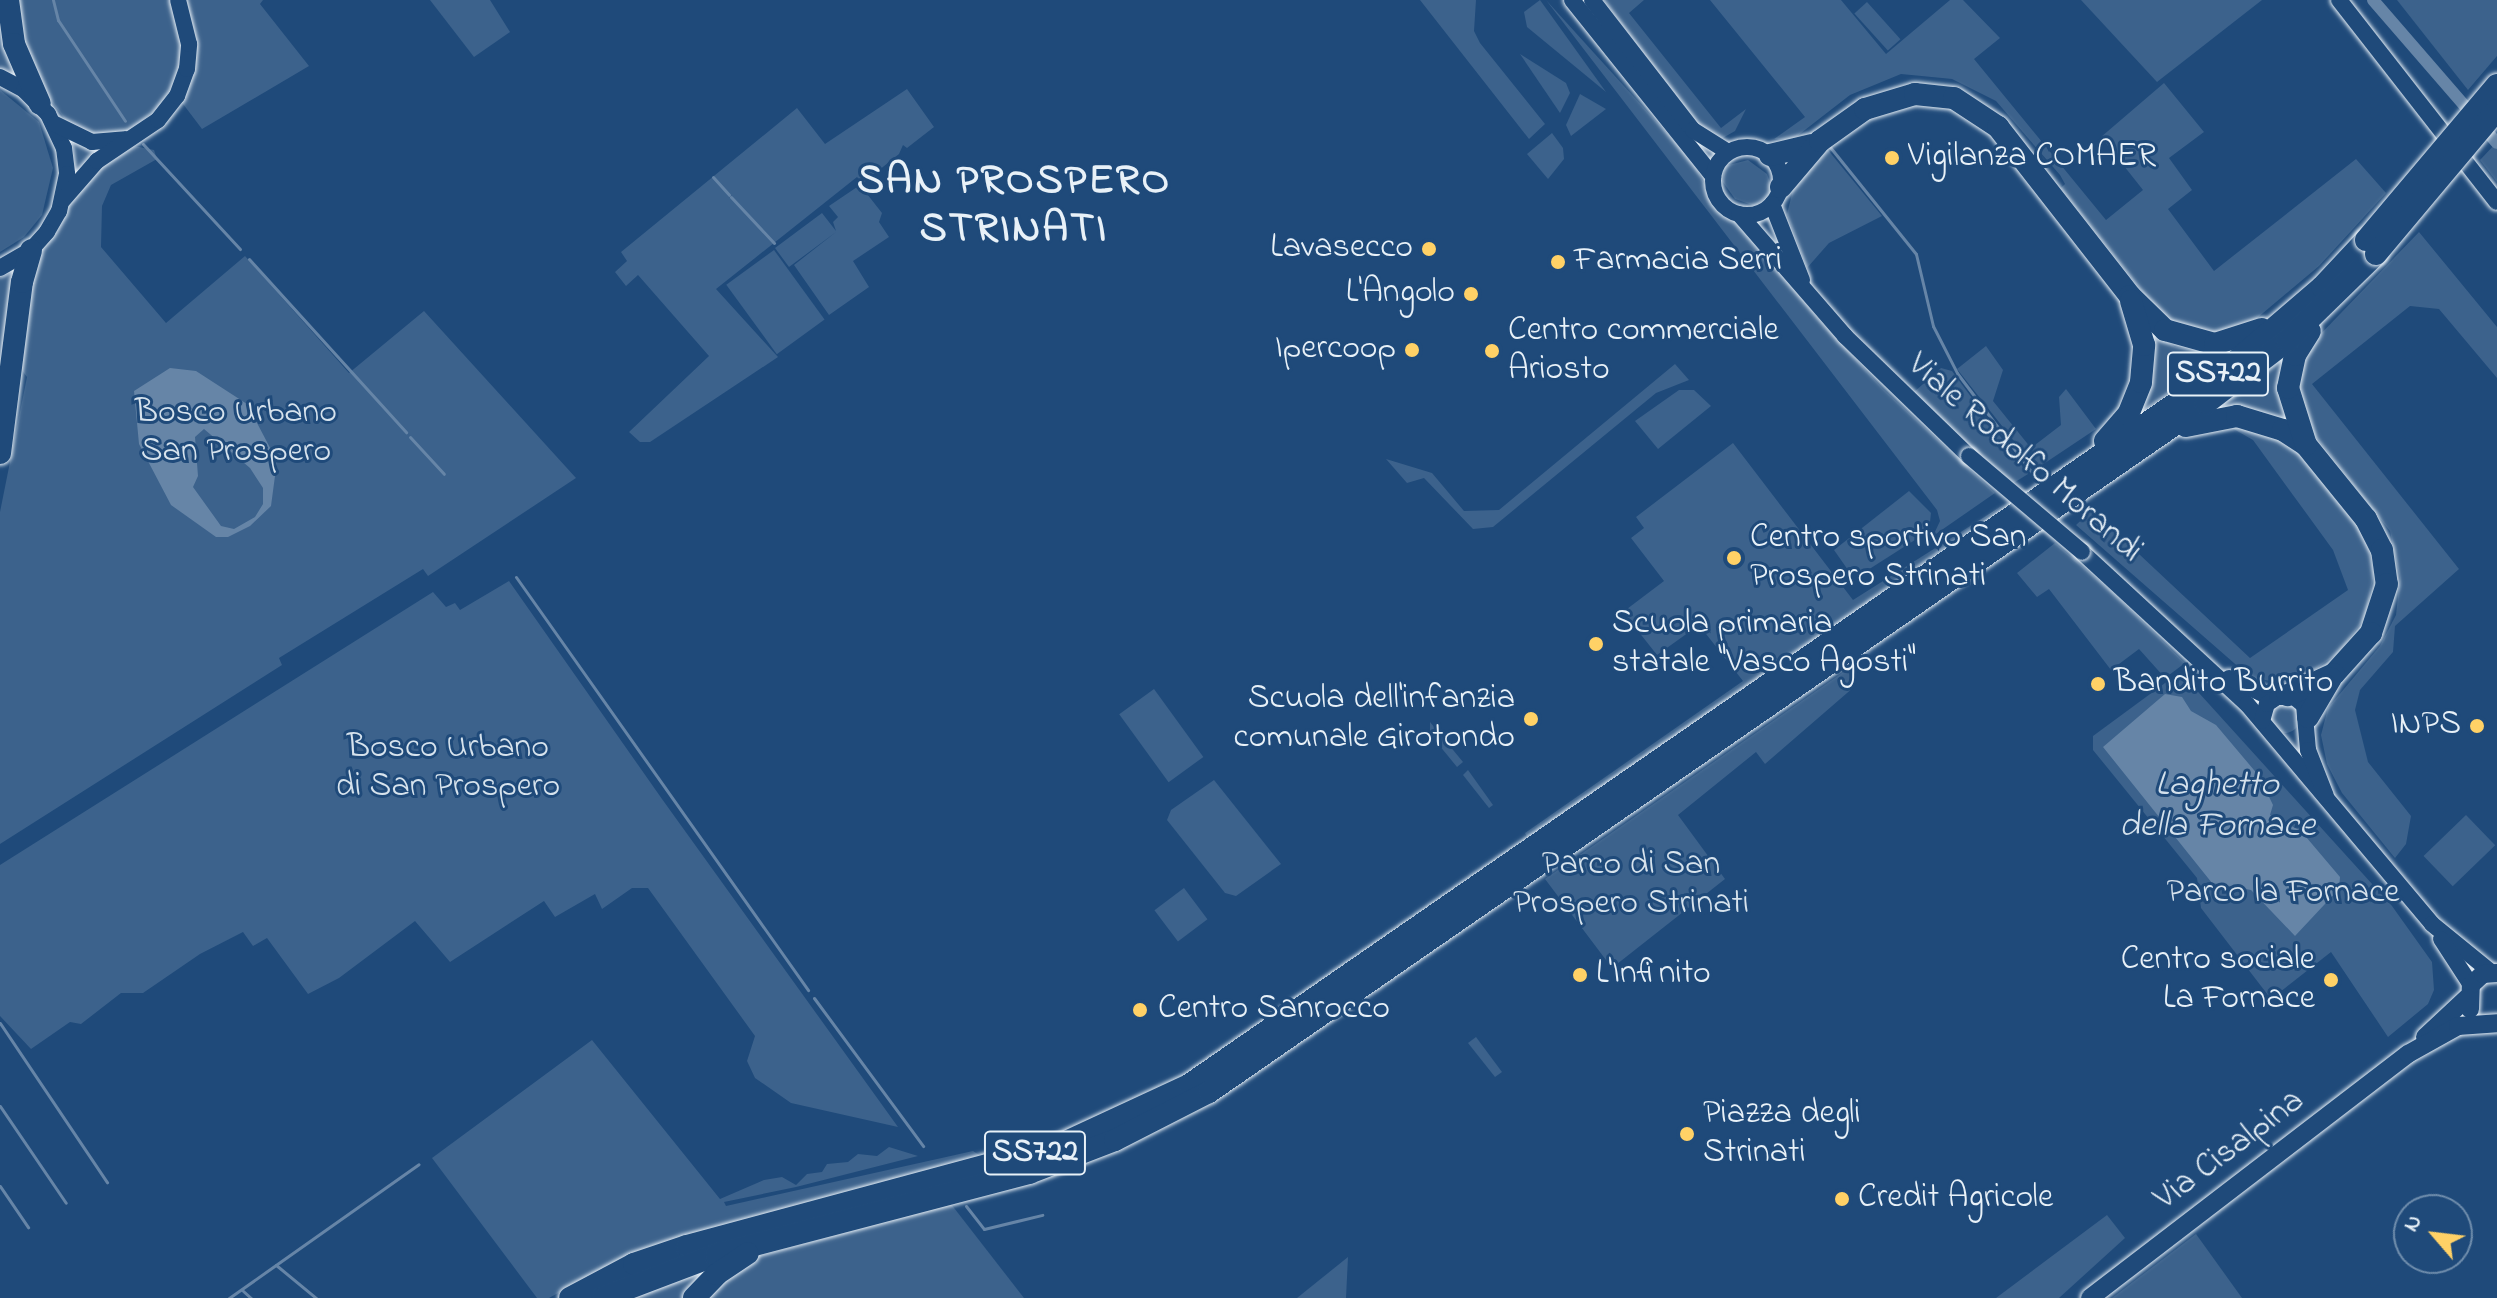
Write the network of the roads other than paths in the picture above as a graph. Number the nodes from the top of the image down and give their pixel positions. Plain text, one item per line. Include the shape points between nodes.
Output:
1 (8, 0) edge
2 (178, 0) edge
3 (1572, 0) edge
4 (1592, 0) edge
5 (2339, 0) edge
6 (0, 77) edge
7 (2497, 85) edge
8 (40, 104) junction
9 (2497, 110) edge
10 (55, 124) junction
11 (135, 137) junction
12 (1820, 141) junction
13 (1728, 152) junction
14 (1770, 155) junction
15 (1713, 176) junction
16 (1776, 195) junction
17 (63, 200) junction
18 (2497, 202) edge
19 (1739, 214) junction
20 (2371, 247) junction
21 (31, 250) junction
22 (0, 268) edge
23 (1808, 292) junction
24 (2130, 296) junction
25 (2336, 297) junction
26 (2298, 308) junction
27 (2306, 445) junction
28 (2145, 446) junction
29 (0, 453) edge
30 (2054, 488) junction
31 (2207, 665) junction
32 (2334, 674) junction
33 (2280, 697) junction
34 (2262, 721) junction
35 (2306, 724) junction
36 (2277, 740) junction
37 (2328, 801) junction
38 (1601, 813) junction
39 (1458, 911) junction
40 (2432, 924) junction
41 (2494, 973) edge
42 (2469, 992) junction
43 (2490, 1022) edge
44 (2408, 1054) junction
45 (783, 1237) junction
46 (570, 1298) edge
47 (603, 1298) edge
48 (694, 1298) edge
49 (2090, 1298) edge

1 - 8 highway via 14,44
2 - 11 street via 187,29 187,69 168,110
3 - 15 street, Viale Rodolfo Morandi
4 - 13 street via 1693,130
5 - 18 street
6 - 8 street
7 - 20 highway, SS722, bridge
8 - 10 street
9 - 20 highway, SS722, bridge
10 - 11 street via 92,142
10 - 17 street via 66,161
11 - 17 street via 97,161
12 - 14 highway via 1795,153
12 - 16 highway
12 - 24 highway via 1865,109 1900,96 1939,94 1966,103 2019,152
13 - 14 street via 1754,147
13 - 15 street
14 - 16 street, Viale Rodolfo Morandi via 1780,170
15 - 19 street, Viale Rodolfo Morandi via 1719,200
16 - 19 street via 1757,214
16 - 23 street, Viale Rodolfo Morandi
17 - 21 street via 54,222
19 - 23 street, Viale Rodolfo Morandi
20 - 25 highway, SS722
20 - 26 highway, SS722
21 - 22 street
21 - 29 highway via 22,282
23 - 31 street, Viale Rodolfo Morandi, bridge via 1892,386
24 - 26 highway via 2175,335 2215,344 2254,334
24 - 30 highway via 2144,345 2135,401 2119,427
25 - 27 highway via 2302,341 2290,372 2290,403
25 - 28 highway, SS722 via 2253,369
26 - 30 highway, SS722 via 2231,365
27 - 28 highway via 2272,424 2237,416 2206,418
27 - 32 highway via 2366,519 2387,566 2378,618
28 - 38 highway, SS722
30 - 38 highway, SS722
31 - 33 street, Viale Rodolfo Morandi
31 - 34 street, Viale Rodolfo Morandi
32 - 33 highway
32 - 35 highway
33 - 34 street
33 - 35 street, Viale Rodolfo Morandi via 2300,700
34 - 36 street, Viale Rodolfo Morandi
35 - 36 street via 2294,739
35 - 37 street, Viale Rodolfo Morandi
36 - 37 street, Viale Rodolfo Morandi
37 - 40 street, Viale Rodolfo Morandi
38 - 39 highway, SS722
39 - 45 highway, SS722 via 1236,1075 1149,1125 998,1182
39 - 46 highway, SS722 via 1219,1065 1128,1117 1015,1160 687,1246 634,1264
40 - 41 street, Viale Rodolfo Morandi
40 - 42 street, Viale Rodolfo Morandi
41 - 42 main road, Via Cisalpina
42 - 43 main road, Via Cisalpina via 2472,1013
42 - 44 main road, Via Cisalpina
43 - 44 main road, Via Cisalpina via 2458,1026
44 - 49 main road, Via Cisalpina
45 - 47 highway, SS722 via 688,1263
45 - 48 highway via 717,1274

